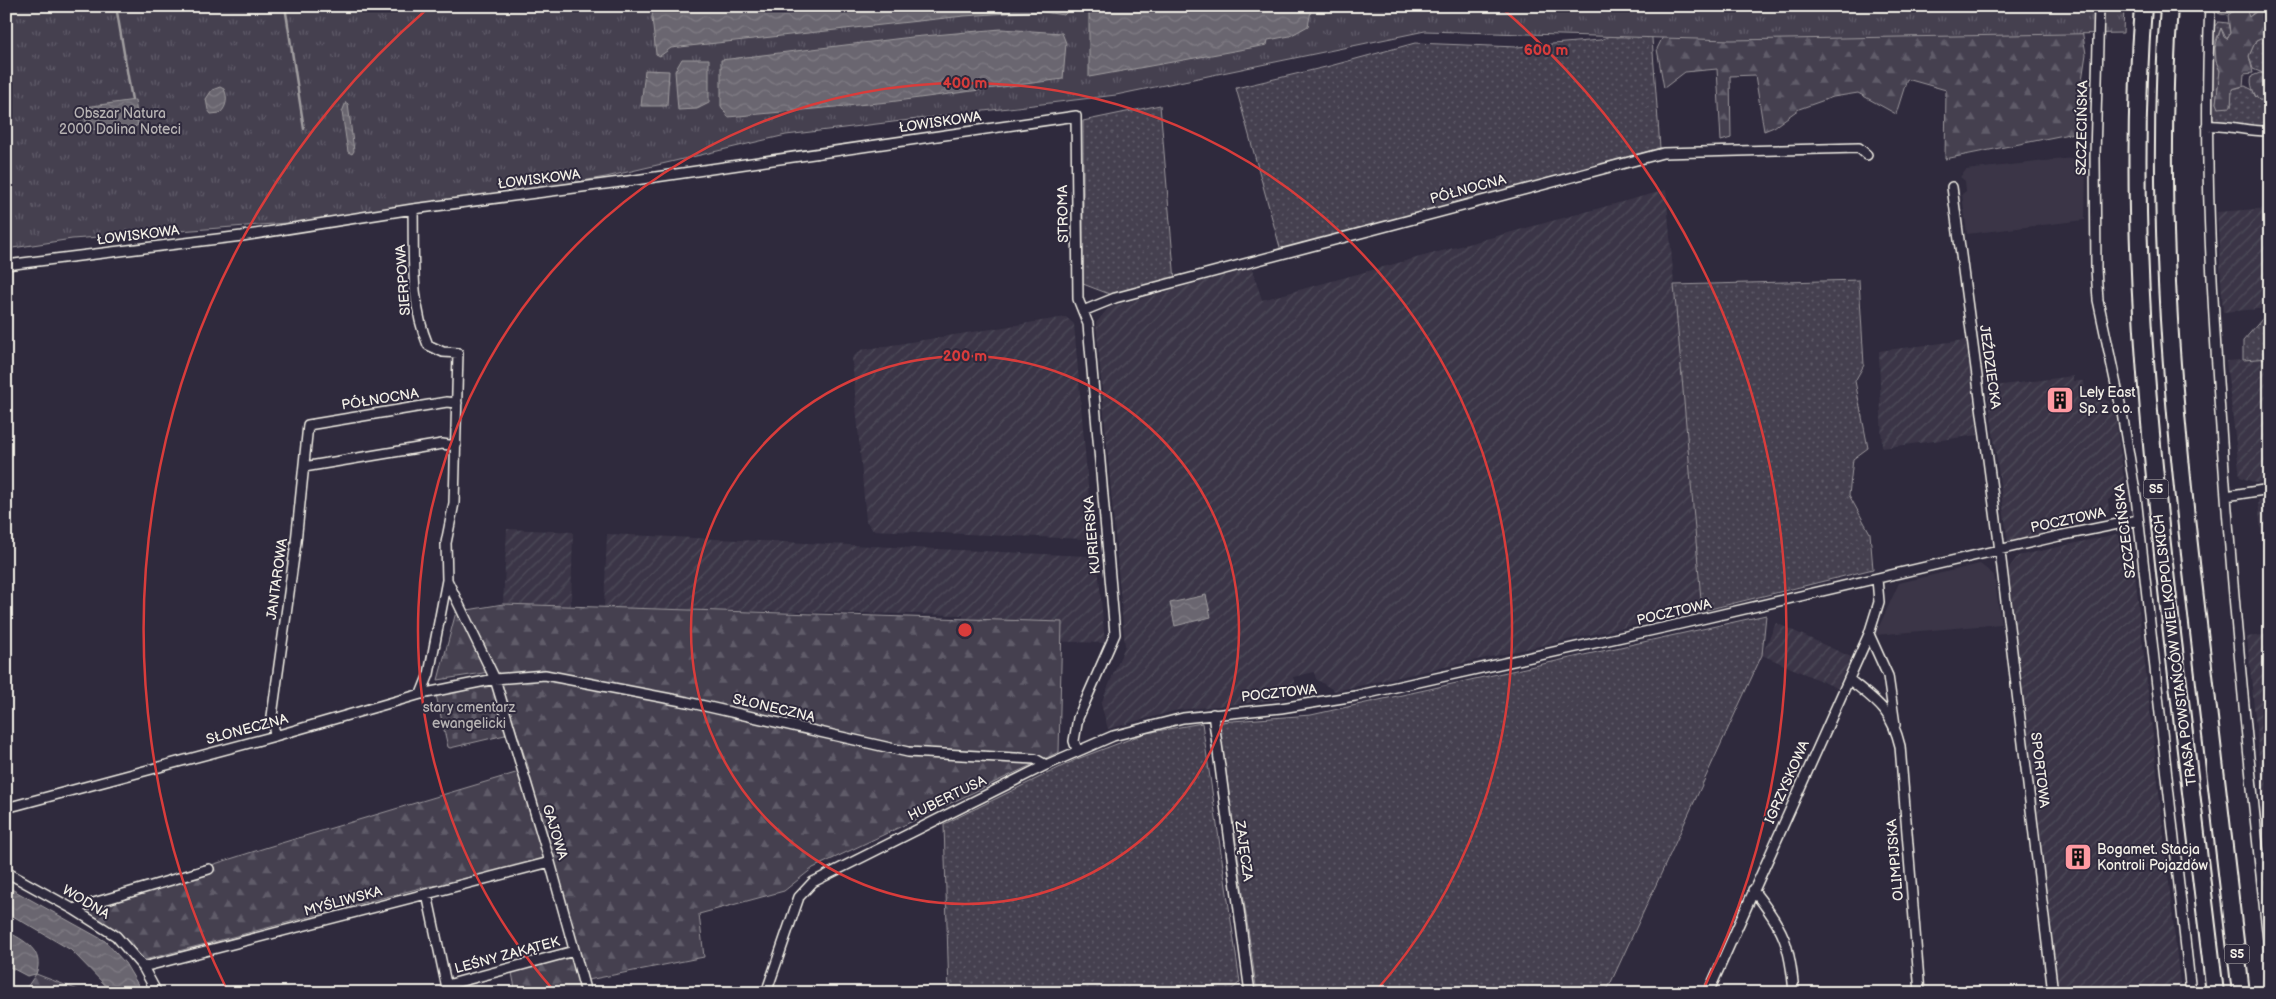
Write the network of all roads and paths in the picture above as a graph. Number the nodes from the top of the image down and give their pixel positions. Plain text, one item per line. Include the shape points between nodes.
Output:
1 (2099, 6) edge
2 (2143, 6) edge
3 (2169, 6) edge
4 (2210, 6) edge
5 (1076, 116) joint
6 (2207, 126) junction
7 (2270, 131) edge
8 (1867, 155) dead end
9 (1952, 187) dead end
10 (413, 209) junction
11 (6, 265) edge
12 (1083, 311) junction
13 (457, 403) junction
14 (308, 425) joint
15 (456, 446) junction
16 (304, 467) junction
17 (2270, 489) edge
18 (2226, 496) junction
19 (2138, 520) junction
20 (1999, 550) junction
21 (1877, 579) junction
22 (447, 580) junction
23 (1869, 634) junction
24 (495, 679) junction
25 (1850, 680) junction
26 (421, 694) junction
27 (1212, 714) junction
28 (1895, 726) junction
29 (275, 736) junction
30 (1077, 750) junction
31 (1046, 765) junction
32 (6, 808) edge
33 (550, 862) junction
34 (209, 869) dead end
35 (6, 872) edge
36 (1753, 890) junction
37 (427, 894) junction
38 (73, 909) junction
39 (574, 951) junction
40 (2270, 958) edge
41 (143, 968) junction
42 (448, 989) edge
43 (157, 993) edge
44 (586, 993) edge
45 (766, 993) edge
46 (1250, 993) edge
47 (1708, 993) edge
48 (1794, 993) edge
49 (1920, 993) edge
50 (2053, 993) edge
51 (2191, 993) edge
52 (2215, 993) edge
53 (2241, 993) edge

1 - 19 street, SZCZECIŃSKA via 2095,156 2098,300 2127,440
2 - 52 highway, TRASA POWSTAŃCÓW WIELKOPOLSKICH / S5 via 2137,130 2145,370 2164,563
3 - 53 highway, TRASA POWSTAŃCÓW WIELKOPOLSKICH / S5 via 2164,202 2171,368
4 - 6 street
5 - 10 street, ŁOWISKOWA
5 - 12 street, STROMA via 1078,299
6 - 7 street via 2251,132
6 - 18 street via 2210,249
8 - 12 street, PÓŁNOCNA via 1859,148 1663,153 1124,295
9 - 20 street, JEŹDZIECKA
10 - 11 street, ŁOWISKOWA via 242,236
10 - 13 street, SIERPOWA via 415,279 422,330 428,345 443,352 458,353
12 - 30 street, KURIERSKA via 1088,324 1115,634 1078,718 1074,741
13 - 14 street, PÓŁNOCNA
13 - 15 street
14 - 16 street, JANTAROWA
15 - 16 street via 442,444
15 - 22 street via 454,503 446,543
16 - 29 street, JANTAROWA via 272,716
17 - 18 street
18 - 40 street
19 - 20 street, POCZTOWA
19 - 51 street, SZCZECIŃSKA
20 - 21 street, POCZTOWA
20 - 50 street, SPORTOWA
21 - 23 street, IGRZYSKOWA via 1879,602
21 - 27 street, POCZTOWA via 1354,696 1281,708
22 - 24 street
22 - 26 street via 430,674
23 - 25 street, IGRZYSKOWA
23 - 28 street, OLIMPIJSKA via 1888,676
24 - 26 street, SŁONECZNA
24 - 31 street, SŁONECZNA via 545,675 687,702 908,752 1035,759
24 - 33 street, GAJOWA
25 - 28 street, OLIMPIJSKA via 1877,701
25 - 36 street, IGRZYSKOWA
26 - 29 street, SŁONECZNA
27 - 30 street, HUBERTUSA via 1144,727
27 - 46 street, ZAJĘCZA
28 - 49 street, OLIMPIJSKA via 1900,746
29 - 32 street, SŁONECZNA
30 - 31 street, HUBERTUSA
31 - 45 street, HUBERTUSA via 846,864 805,889 799,897
33 - 37 street, MYŚLIWSKA
33 - 39 street, GAJOWA
34 - 38 street
35 - 38 street, WODNA
36 - 47 street, IGRZYSKOWA
36 - 48 street via 1782,931 1791,960
37 - 41 street, MYŚLIWSKA
37 - 42 street
38 - 41 street, WODNA via 116,936
39 - 42 street, LEŚNY ZAKĄTEK
39 - 44 street, GAJOWA
41 - 43 street, WODNA

